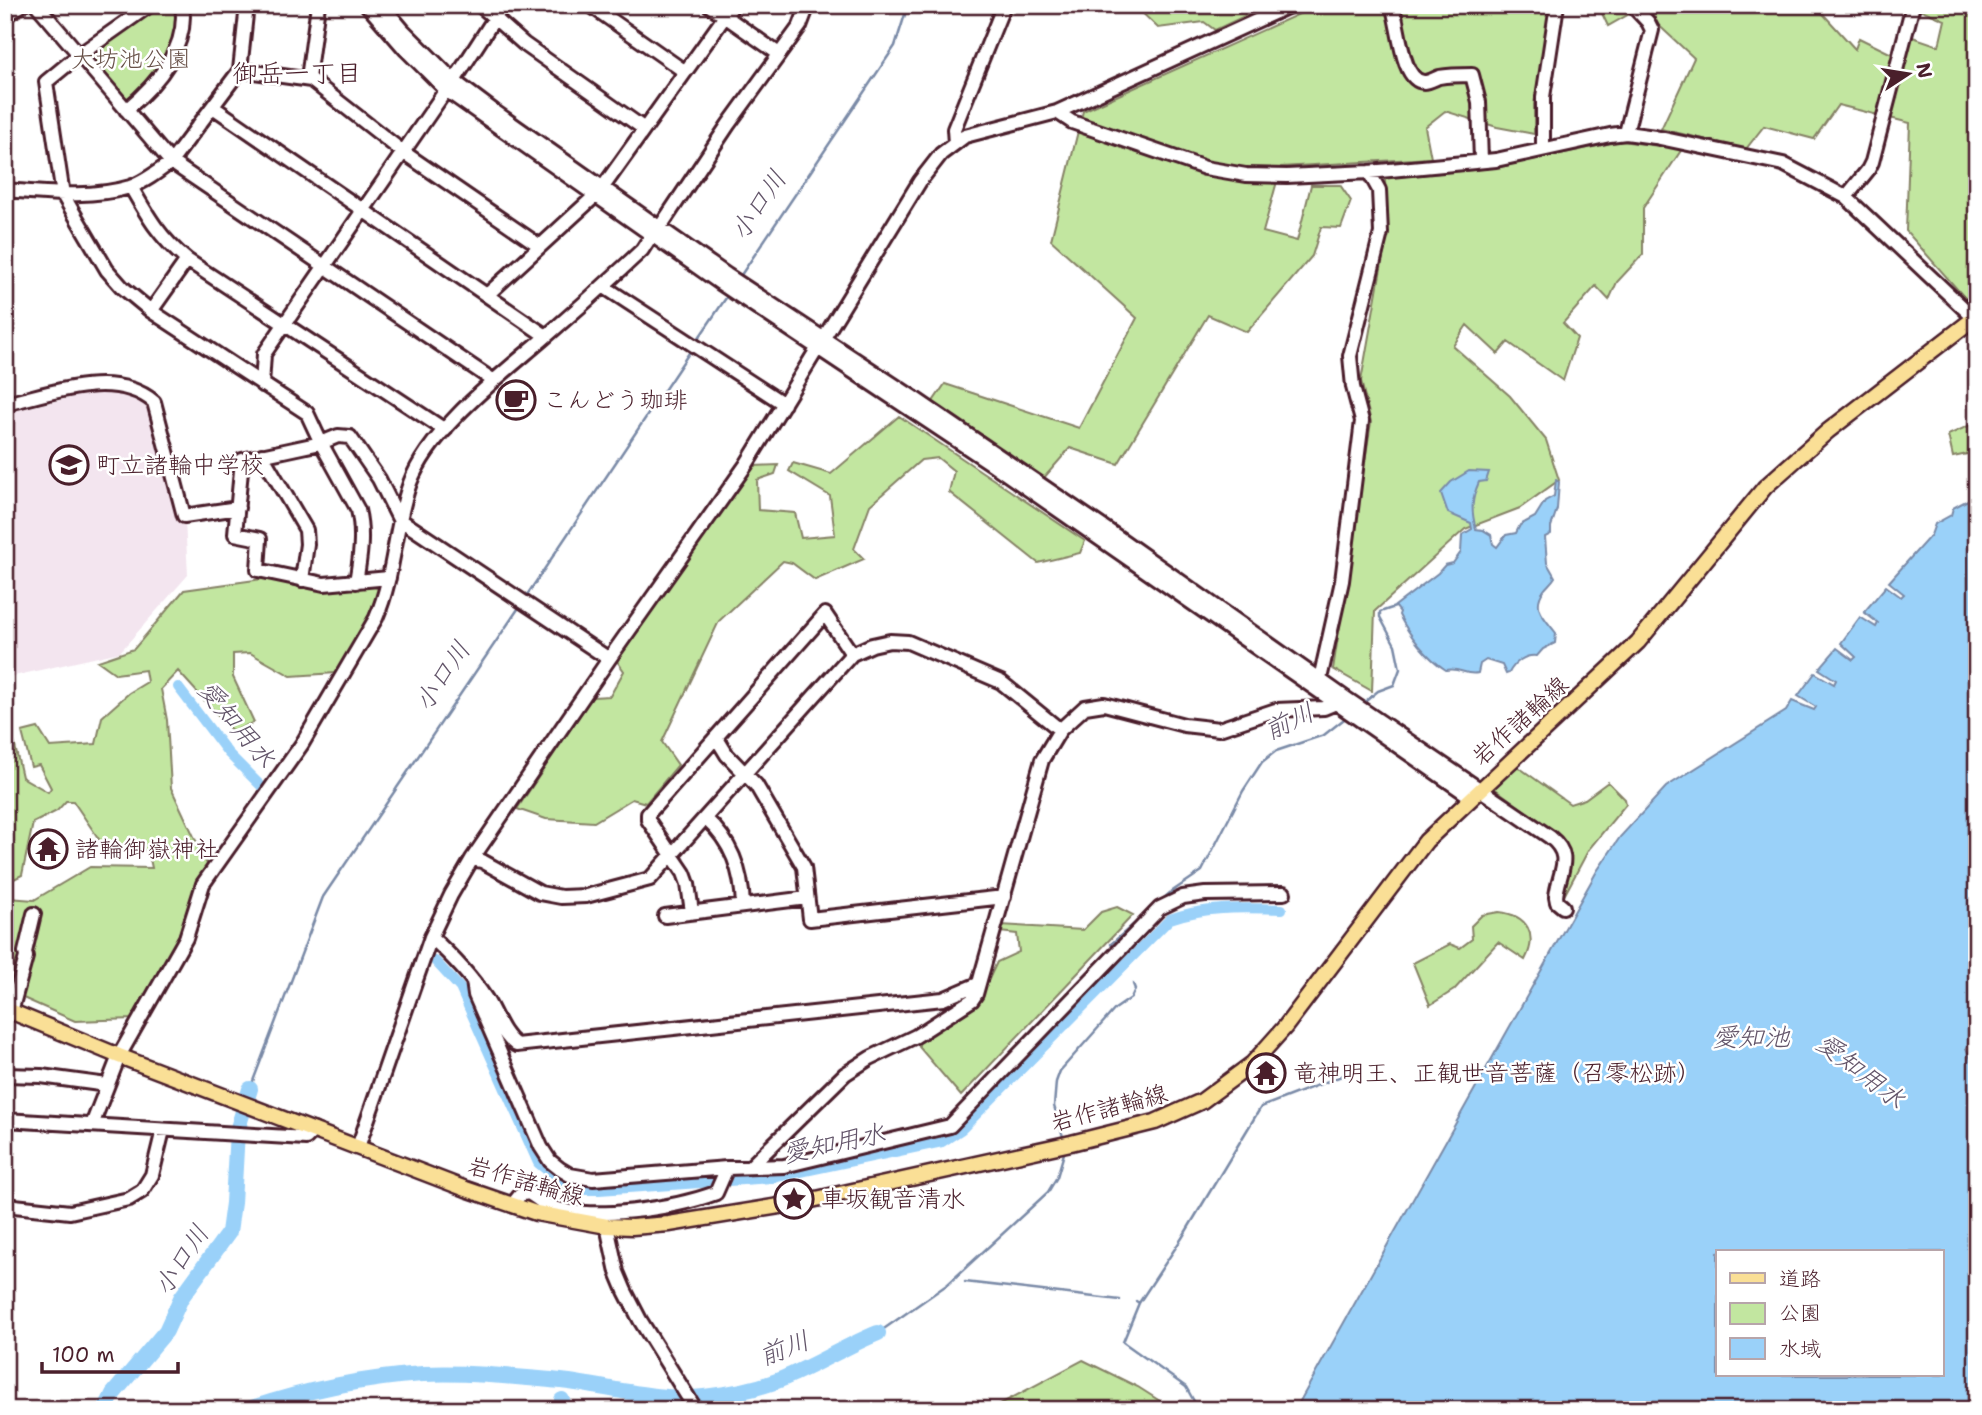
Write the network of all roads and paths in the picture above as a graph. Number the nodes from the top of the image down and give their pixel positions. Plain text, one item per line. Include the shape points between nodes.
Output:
1 (22, 5) edge
2 (37, 5) edge
3 (150, 5) edge
4 (182, 5) edge
5 (247, 5) edge
6 (317, 5) edge
7 (367, 5) edge
8 (382, 5) edge
9 (480, 5) edge
10 (503, 5) edge
11 (590, 5) edge
12 (709, 5) edge
13 (733, 5) edge
14 (808, 5) edge
15 (1004, 5) edge
16 (1291, 5) edge
17 (1392, 5) edge
18 (1558, 5) edge
19 (1632, 5) edge
20 (1913, 5) edge
21 (5, 16) edge
22 (726, 17) junction
23 (494, 20) junction
24 (779, 54) junction
25 (79, 55) junction
26 (240, 70) junction
27 (684, 71) junction
28 (308, 79) junction
29 (450, 86) junction
30 (213, 107) junction
31 (126, 110) junction
32 (1056, 112) junction
33 (643, 128) junction
34 (1626, 133) junction
35 (955, 143) junction
36 (1543, 149) junction
37 (403, 152) junction
38 (1481, 161) junction
39 (172, 162) junction
40 (1369, 172) junction
41 (131, 187) junction
42 (5, 190) edge
43 (599, 191) junction
44 (63, 195) junction
45 (1846, 197) junction
46 (363, 211) junction
47 (656, 231) junction
48 (540, 246) junction
49 (187, 260) junction
50 (326, 267) junction
51 (603, 286) junction
52 (487, 295) junction
53 (151, 311) junction
54 (1975, 317) edge
55 (286, 325) junction
56 (546, 336) junction
57 (819, 344) junction
58 (494, 381) junction
59 (262, 385) junction
60 (5, 404) edge
61 (784, 404) junction
62 (445, 430) junction
63 (321, 443) junction
64 (262, 455) junction
65 (238, 508) junction
66 (399, 519) junction
67 (389, 578) junction
68 (302, 580) junction
69 (356, 582) junction
70 (852, 654) junction
71 (609, 659) junction
72 (1320, 679) junction
73 (1336, 703) junction
74 (1060, 730) junction
75 (716, 737) junction
76 (744, 772) junction
77 (1475, 793) junction
78 (706, 818) junction
79 (671, 857) junction
80 (472, 859) junction
81 (1284, 893) dead end
82 (1004, 897) junction
83 (807, 898) junction
84 (743, 906) junction
85 (1563, 907) dead end
86 (692, 912) junction
87 (34, 914) dead end
88 (665, 916) dead end
89 (431, 937) junction
90 (473, 981) junction
91 (978, 984) junction
92 (8, 1011) edge
93 (119, 1056) junction
94 (5, 1075) edge
95 (107, 1085) junction
96 (5, 1120) edge
97 (92, 1125) junction
98 (163, 1130) junction
99 (314, 1130) junction
100 (358, 1147) junction
101 (750, 1167) junction
102 (727, 1168) junction
103 (5, 1205) edge
104 (512, 1205) junction
105 (607, 1226) junction
106 (696, 1410) edge

1 - 21 street
2 - 25 street
3 - 25 street
4 - 31 street via 183,23 174,55
5 - 26 street
6 - 28 street
7 - 29 street via 398,41
8 - 29 street
9 - 23 street
10 - 23 street
11 - 27 street
12 - 22 street
13 - 22 street
14 - 24 street via 800,26
15 - 35 street via 954,129
16 - 32 street
17 - 38 street via 1403,61 1415,80 1472,75 1480,111
18 - 36 street via 1543,97
19 - 34 street via 1652,30
20 - 45 street via 1872,162
22 - 24 street
22 - 27 street
23 - 29 street
23 - 33 street
24 - 47 street
25 - 31 street
25 - 44 street via 46,82
26 - 28 street
26 - 30 street
27 - 33 street
28 - 37 street
29 - 37 street
29 - 43 street
30 - 39 street
30 - 46 street
31 - 39 street
32 - 35 street via 975,132
32 - 40 street via 1072,122 1205,168 1246,175
33 - 43 street
34 - 36 street
34 - 45 street via 1783,164
35 - 57 street via 920,181
36 - 38 street
37 - 46 street
37 - 48 street
38 - 40 street
39 - 41 street
39 - 50 street
40 - 72 street via 1379,190 1381,233 1350,356 1362,421 1342,581
41 - 44 street
41 - 49 street via 157,231
42 - 44 street
43 - 47 street
43 - 48 street
44 - 53 street via 114,279
45 - 54 street
46 - 50 street
46 - 52 street
47 - 51 street
47 - 57 street
48 - 52 street
49 - 53 street
49 - 55 street
50 - 55 street
50 - 58 street
51 - 56 street
51 - 61 street
52 - 56 street
53 - 59 street
54 - 77 main road, 岩作諸輪線 via 1765,487 1638,642
55 - 59 street via 264,354
55 - 62 street
56 - 58 street
57 - 61 street
57 - 72 street via 914,398
57 - 73 street
58 - 62 street
59 - 63 street via 307,413
60 - 65 street via 79,387 117,385 131,390 154,402 184,516
61 - 71 street
62 - 66 street via 422,459
63 - 64 street
63 - 66 street via 350,437
63 - 69 street via 358,510
64 - 65 street via 242,460
64 - 68 street via 306,530
65 - 68 street via 235,534 260,538 258,570
66 - 67 street
66 - 71 street
67 - 69 street
67 - 93 street via 376,618 302,744 203,884 186,938
68 - 69 street
70 - 74 street via 890,641 908,642 1001,682
70 - 75 street via 825,614
70 - 76 street
71 - 80 street
72 - 77 street
73 - 74 street via 1324,708 1276,710 1212,729 1104,704 1085,708
73 - 77 street
74 - 82 street via 1042,760
75 - 76 street
75 - 79 street via 648,814
76 - 78 street
76 - 83 street via 804,867
77 - 85 street via 1560,846 1564,861 1556,897
77 - 105 main road, 岩作諸輪線 via 1426,841 1252,1064 1181,1112 1065,1145 798,1203 669,1224
78 - 79 street
78 - 84 street via 734,856
79 - 80 street via 650,879 574,898 540,893
79 - 86 street via 688,884
80 - 89 street
81 - 101 street via 1205,894 1183,897 1160,908 950,1126 784,1166
82 - 83 street via 810,919
82 - 91 street
83 - 84 street
84 - 86 street
86 - 88 street
87 - 92 street
89 - 90 street
89 - 100 street
90 - 91 street via 508,1040 516,1045 943,999
90 - 102 street via 541,1147 560,1169 593,1179
91 - 101 street via 972,1000 845,1074
92 - 93 main road, 岩作諸輪線
93 - 95 street
93 - 99 main road, 岩作諸輪線
94 - 95 street
95 - 97 street
96 - 97 street
97 - 98 street
98 - 99 street via 306,1138
98 - 103 street via 152,1175 142,1191 129,1199 70,1212
99 - 100 main road, 岩作諸輪線
100 - 104 main road, 岩作諸輪線
101 - 102 street
102 - 104 street via 716,1193 671,1206 584,1212 545,1204 528,1193
104 - 105 main road, 岩作諸輪線
105 - 106 street via 625,1291

